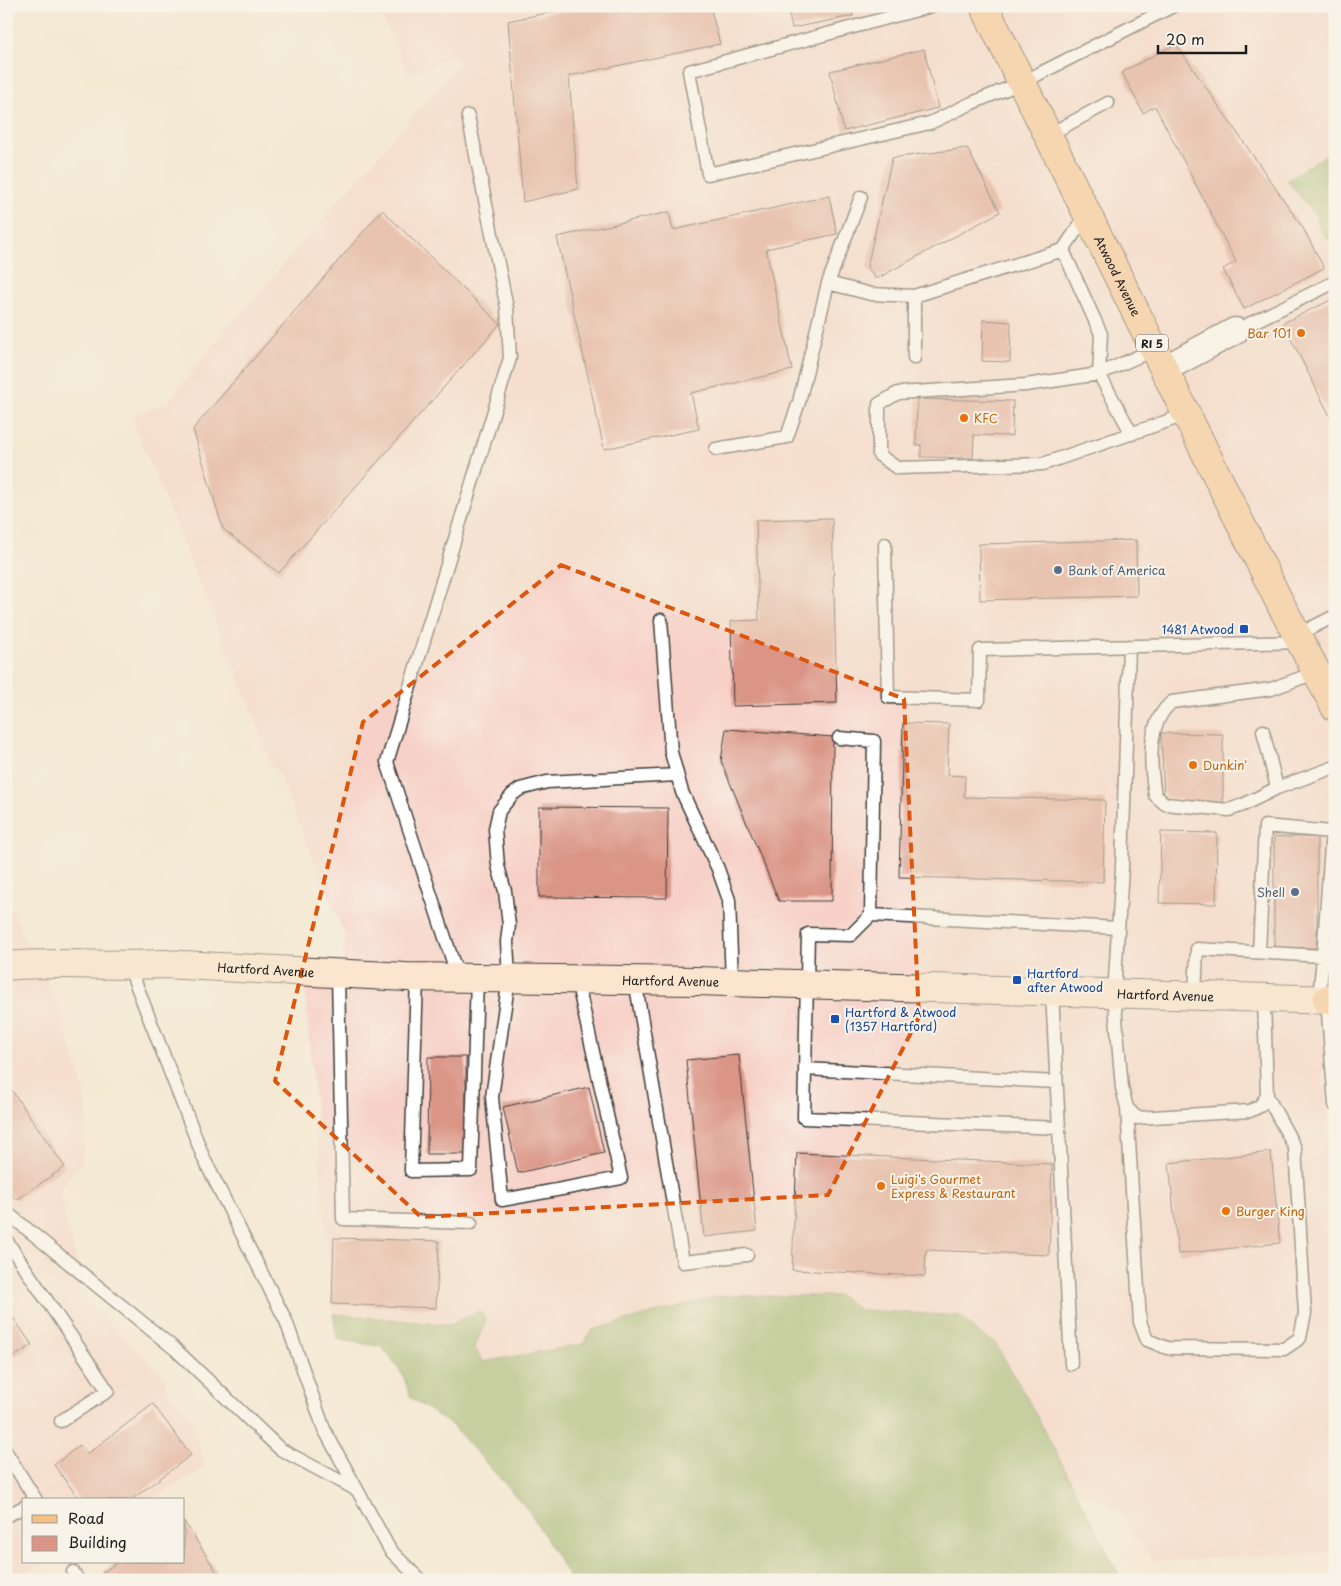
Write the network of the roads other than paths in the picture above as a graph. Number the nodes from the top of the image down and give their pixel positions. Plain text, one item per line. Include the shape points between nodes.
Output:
1 (932, 6) edge
2 (984, 6) edge
3 (1173, 6) edge
4 (1021, 83) junction
5 (1108, 103) dead end
6 (468, 116) dead end
7 (1048, 135) junction
8 (861, 197) dead end
9 (1086, 214) junction
10 (1063, 250) junction
11 (1335, 282) edge
12 (828, 283) junction
13 (914, 296) junction
14 (1235, 331) joint
15 (914, 358) dead end
16 (1159, 359) junction
17 (1099, 374) junction
18 (1188, 414) junction
19 (1132, 434) junction
20 (716, 449) dead end
21 (885, 544) dead end
22 (1335, 616) edge
23 (661, 620) dead end
24 (1299, 638) junction
25 (1129, 646) junction
26 (1324, 683) edge
27 (1335, 707) edge
28 (1263, 730) dead end
29 (839, 738) dead end
30 (1335, 767) edge
31 (677, 775) junction
32 (1277, 788) junction
33 (1327, 874) edge
34 (871, 915) junction
35 (1118, 928) junction
36 (1260, 952) junction
37 (1323, 956) junction
38 (6, 966) edge
39 (128, 966) junction
40 (338, 974) junction
41 (418, 977) junction
42 (467, 978) junction
43 (509, 978) junction
44 (578, 980) junction
45 (636, 980) junction
46 (732, 982) junction
47 (807, 985) junction
48 (1052, 992) junction
49 (1114, 994) junction
50 (1195, 997) junction
51 (1264, 998) junction
52 (1329, 999) edge
53 (806, 1068) junction
54 (1056, 1082) junction
55 (1267, 1096) junction
56 (1334, 1097) edge
57 (1127, 1108) junction
58 (1059, 1128) junction
59 (6, 1212) edge
60 (472, 1223) dead end
61 (6, 1240) edge
62 (747, 1255) dead end
63 (1070, 1364) dead end
64 (61, 1421) dead end
65 (6, 1452) edge
66 (358, 1490) junction
67 (35, 1498) edge
68 (22, 1508) edge
69 (6, 1516) edge
70 (420, 1580) edge

1 - 4 lane via 689,71 708,174 930,123
2 - 4 main road, Atwood Avenue / RI 5
3 - 4 lane
4 - 7 main road, Atwood Avenue / RI 5
5 - 7 lane
6 - 42 lane via 507,308 510,358 387,762
7 - 9 main road, Atwood Avenue / RI 5
8 - 12 lane
9 - 10 lane
9 - 16 main road, Atwood Avenue / RI 5
10 - 13 lane
10 - 17 lane via 1101,334
11 - 14 lane
12 - 13 lane via 871,294
12 - 20 lane via 799,402 787,437
13 - 15 lane
14 - 16 street
16 - 17 lane
16 - 18 main road, Atwood Avenue / RI 5
17 - 19 lane
17 - 19 lane via 1026,385 898,393 879,404 879,455 897,468 1043,464
18 - 19 lane
18 - 24 main road, Atwood Avenue / RI 5
21 - 25 lane via 888,697 979,700 980,650
22 - 24 lane
23 - 31 lane via 671,752
24 - 25 lane
24 - 26 main road, Atwood Avenue / RI 5
25 - 35 lane
26 - 27 main road, Atwood Avenue / RI 5
26 - 32 lane via 1172,702 1162,710 1155,723 1154,788 1158,800 1165,804 1229,810
28 - 32 lane
29 - 34 lane via 874,741
30 - 32 lane
31 - 43 lane via 547,782 520,789 504,804 495,829 498,866 505,891
31 - 46 lane via 729,900
33 - 36 lane via 1332,832 1265,826 1268,909
33 - 37 lane via 1321,914
34 - 35 lane
34 - 47 lane via 851,935 808,934
35 - 49 lane
36 - 37 lane
36 - 50 lane via 1197,949
37 - 52 lane
38 - 39 main road, Hartford Avenue via 38,963
39 - 40 main road, Hartford Avenue via 163,964
39 - 66 lane via 204,1159 286,1321 324,1429
40 - 41 main road, Hartford Avenue
40 - 60 lane via 343,1219
41 - 42 main road, Hartford Avenue
41 - 42 lane via 411,1171 471,1170
42 - 43 main road, Hartford Avenue
43 - 44 main road, Hartford Avenue
43 - 44 lane via 492,1097 502,1200 621,1178
44 - 45 main road, Hartford Avenue
45 - 46 main road, Hartford Avenue
45 - 62 lane via 683,1262
46 - 47 main road, Hartford Avenue
47 - 48 main road, Hartford Avenue
47 - 53 lane
48 - 49 main road, Hartford Avenue
48 - 54 lane
49 - 50 main road, Hartford Avenue
49 - 57 lane via 1122,1088
50 - 51 main road, Hartford Avenue
51 - 52 main road, Hartford Avenue
51 - 55 lane
52 - 56 lane
53 - 54 lane
53 - 58 lane via 804,1118
54 - 58 lane
55 - 57 lane via 1250,1112 1137,1118
55 - 57 lane via 1295,1148 1305,1313 1300,1338 1284,1349 1167,1348 1148,1340 1140,1322
58 - 63 lane
59 - 66 lane via 175,1349 280,1449
61 - 64 lane via 108,1391
65 - 67 lane
66 - 70 lane via 390,1550
68 - 69 lane

